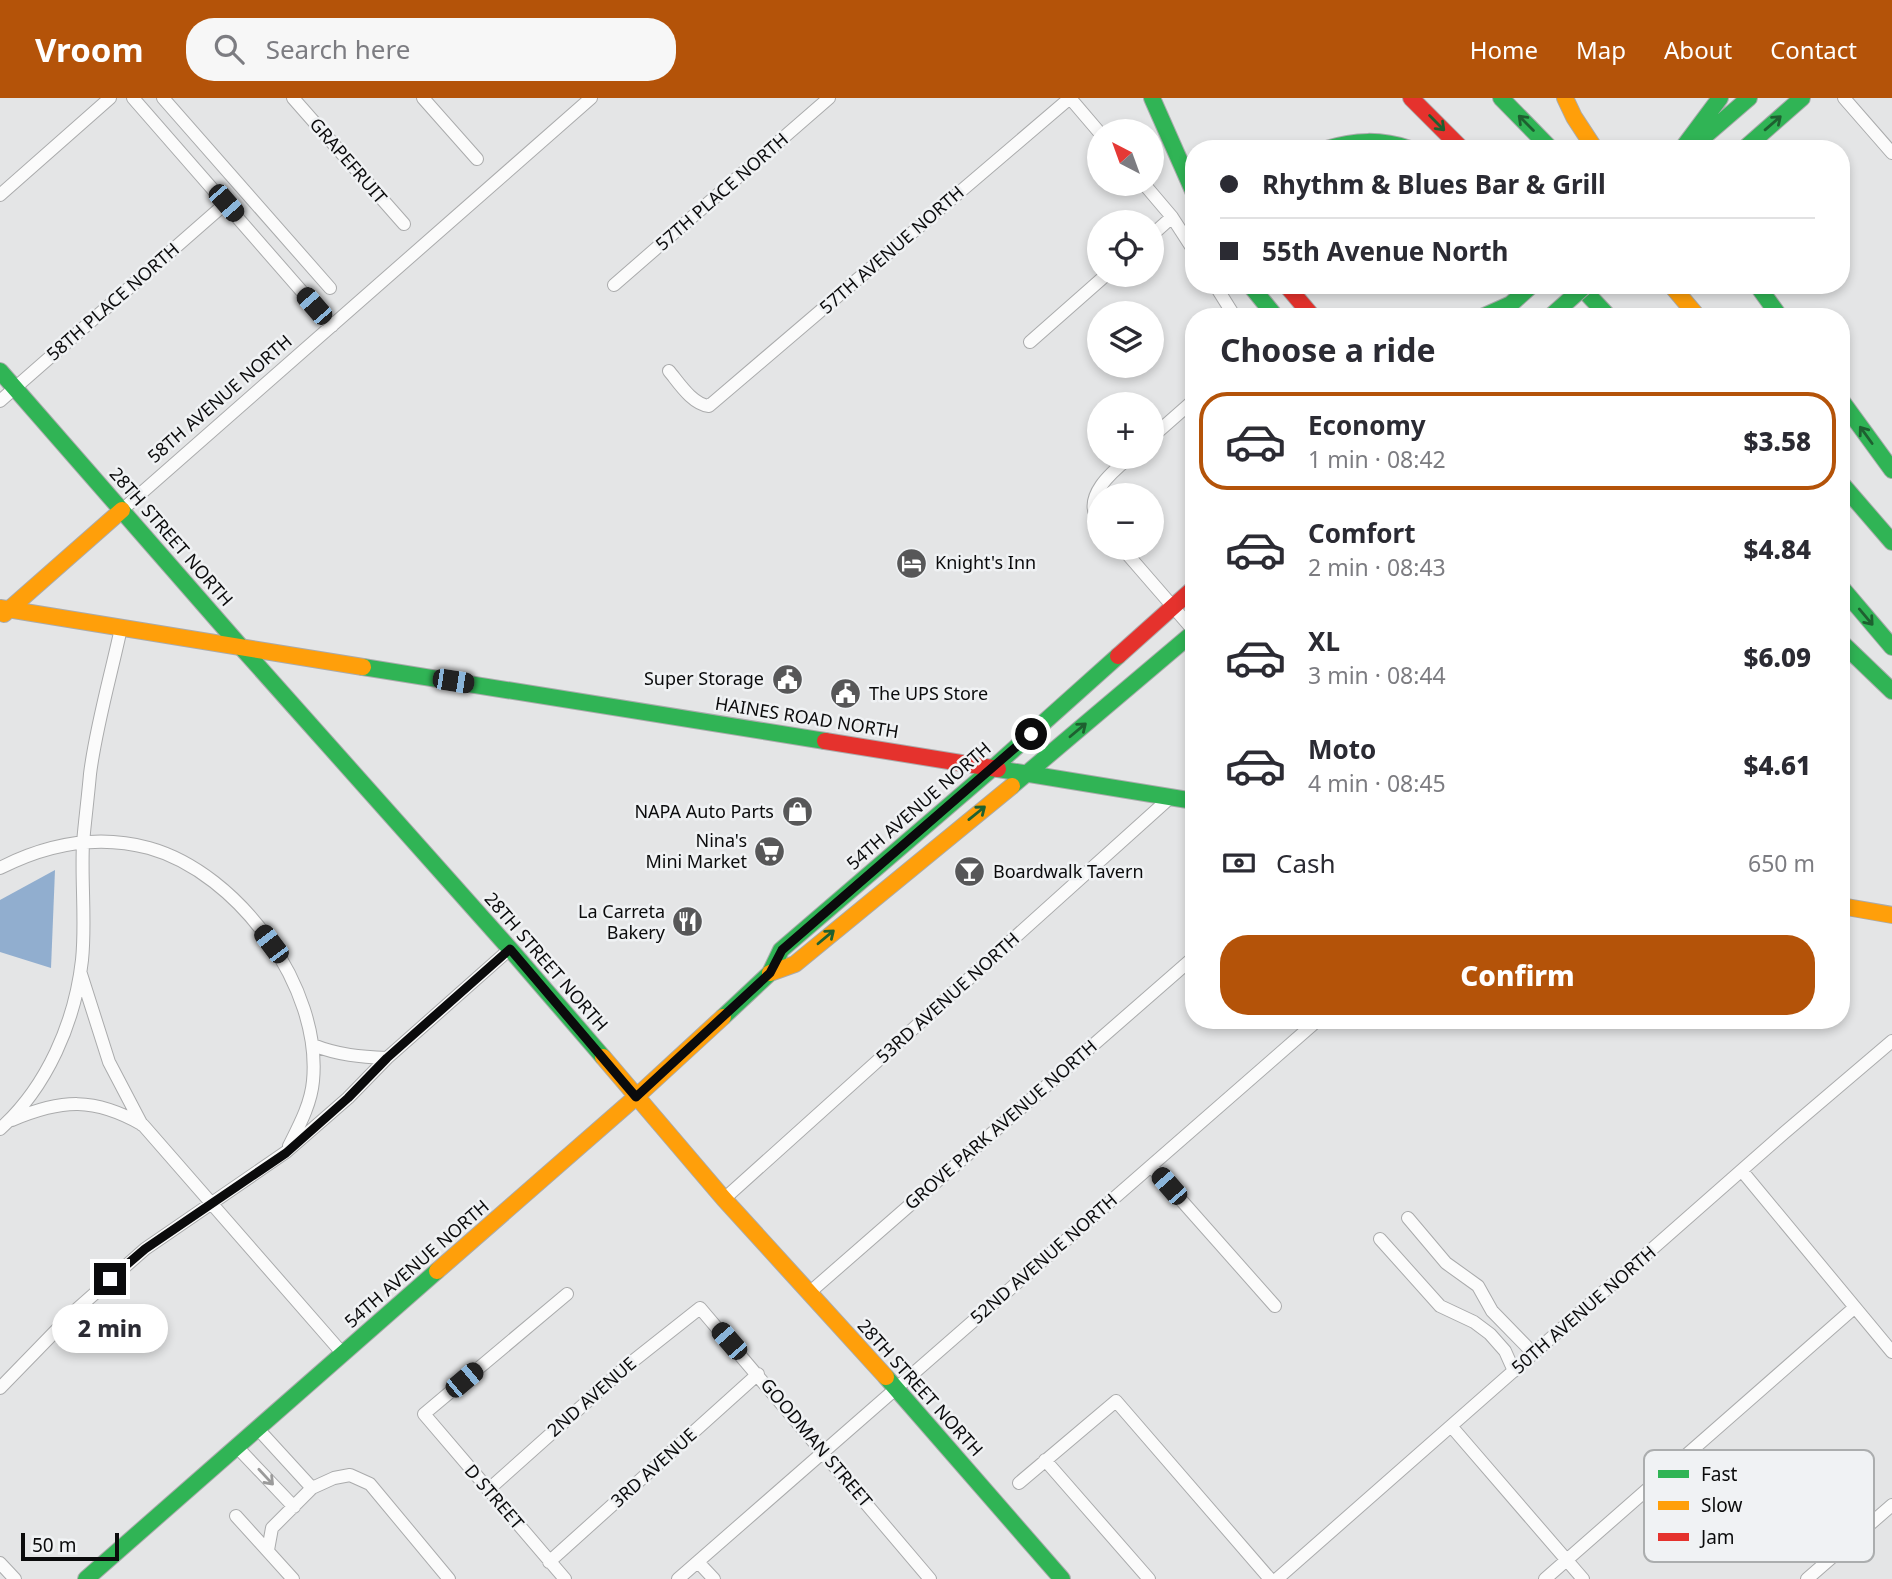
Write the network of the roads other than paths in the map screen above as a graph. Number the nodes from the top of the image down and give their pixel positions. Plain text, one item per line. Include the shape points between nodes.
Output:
1 (110, 98) edge
2 (133, 98) edge
3 (163, 98) edge
4 (293, 98) edge
5 (424, 98) edge
6 (591, 98) edge
7 (829, 98) edge
8 (1070, 98) edge
9 (1152, 98) edge
10 (1411, 98) edge
11 (1501, 98) edge
12 (1565, 98) edge
13 (1720, 98) edge
14 (1749, 98) edge
15 (1802, 98) edge
16 (1844, 98) edge
17 (1088, 119) edge
18 (1453, 140) edge
19 (1542, 140) edge
20 (1589, 140) edge
21 (1689, 140) edge
22 (1700, 140) edge
23 (1754, 140) edge
24 (1892, 153) edge
25 (477, 159) dead end
26 (1185, 173) edge
27 (0, 195) edge
28 (1154, 196) edge
29 (226, 203) junction
30 (1172, 217) junction
31 (404, 224) dead end
32 (1164, 224) edge
33 (1185, 237) edge
34 (614, 285) dead end
35 (1092, 287) edge
36 (330, 288) dead end
37 (1257, 294) edge
38 (1522, 294) edge
39 (1576, 294) edge
40 (1588, 294) edge
41 (1593, 294) edge
42 (1679, 294) edge
43 (1511, 304) junction
44 (1269, 308) edge
45 (1502, 308) edge
46 (1506, 308) edge
47 (1560, 308) edge
48 (1602, 308) edge
49 (1604, 308) edge
50 (1690, 308) edge
51 (332, 326) junction
52 (1030, 342) dead end
53 (0, 371) edge
54 (669, 371) dead end
55 (15, 388) junction
56 (0, 401) edge
57 (1185, 408) edge
58 (1850, 412) edge
59 (1164, 427) edge
60 (1116, 469) edge
61 (1892, 470) edge
62 (1102, 483) edge
63 (1850, 493) edge
64 (122, 510) junction
65 (1892, 542) edge
66 (1132, 560) edge
67 (1185, 596) edge
68 (1850, 598) edge
69 (1172, 607) junction
70 (3, 612) edge
71 (1185, 621) edge
72 (121, 628) junction
73 (1185, 639) edge
74 (241, 647) junction
75 (1892, 647) edge
76 (1850, 651) edge
77 (1892, 691) edge
78 (994, 767) junction
79 (1026, 774) junction
80 (1172, 796) junction
81 (1185, 799) edge
82 (83, 843) junction
83 (0, 869) edge
84 (1850, 908) edge
85 (1892, 915) edge
86 (510, 949) junction
87 (1185, 965) edge
88 (80, 971) junction
89 (770, 973) junction
90 (1308, 1029) edge
91 (1892, 1041) edge
92 (313, 1045) junction
93 (387, 1058) junction
94 (636, 1097) junction
95 (143, 1125) junction
96 (4, 1126) edge
97 (286, 1153) junction
98 (1151, 1166) junction
99 (1742, 1171) junction
100 (724, 1199) junction
101 (213, 1203) junction
102 (1408, 1218) dead end
103 (1380, 1238) dead end
104 (809, 1293) junction
105 (567, 1294) dead end
106 (1275, 1306) dead end
107 (700, 1308) joint
108 (1854, 1308) junction
109 (1892, 1352) edge
110 (343, 1354) junction
111 (1534, 1354) junction
112 (1514, 1371) junction
113 (758, 1374) junction
114 (0, 1388) edge
115 (896, 1388) junction
116 (1451, 1426) junction
117 (258, 1429) junction
118 (237, 1447) junction
119 (1692, 1450) edge
120 (824, 1451) junction
121 (1045, 1460) junction
122 (1019, 1483) dead end
123 (312, 1488) junction
124 (488, 1490) junction
125 (1644, 1492) edge
126 (1892, 1505) edge
127 (294, 1507) junction
128 (236, 1516) dead end
129 (1874, 1521) edge
130 (268, 1550) junction
131 (1567, 1560) junction
132 (550, 1562) junction
133 (698, 1562) junction
134 (1827, 1562) edge
135 (0, 1563) edge
136 (15, 1579) edge
137 (86, 1579) edge
138 (293, 1579) edge
139 (449, 1579) edge
140 (565, 1579) edge
141 (678, 1579) edge
142 (714, 1579) edge
143 (930, 1579) edge
144 (1062, 1579) edge
145 (1149, 1579) edge
146 (1270, 1579) edge
147 (1277, 1579) edge
148 (1545, 1579) edge
149 (1583, 1579) edge
150 (1807, 1579) edge

1 - 27 street
2 - 29 street
3 - 36 street
4 - 31 street, GRAPEFRUIT
5 - 25 street
6 - 51 street, 58TH AVENUE NORTH
7 - 34 street, 57TH PLACE NORTH
8 - 17 street
8 - 54 street, 57TH AVENUE NORTH via 715,401 702,405 694,400
9 - 26 main road
10 -> 18 main road
19 -> 11 main road
12 - 20 main road
13 - 21 main road
14 - 22 main road
23 -> 15 main road
16 - 24 street
28 - 30 street
29 - 51 street
29 - 55 street, 58TH PLACE NORTH
30 - 32 street
30 - 33 street
35 - 52 street
37 - 44 main road
38 - 43 main road
39 - 47 main road, bridge
40 - 48 main road
41 - 49 main road
42 - 50 main road
43 - 45 main road
43 - 46 main road
51 - 64 street, 58TH AVENUE NORTH
53 - 55 main road, 28TH STREET NORTH
55 - 56 street, 58TH PLACE NORTH
55 - 64 main road, 28TH STREET NORTH
57 - 59 street
61 -> 58 main road
60 - 62 street
63 - 65 main road
64 - 70 main road, 58TH AVENUE NORTH
64 - 74 main road, 28TH STREET NORTH
66 - 69 street
67 - 69 main road, 54TH AVENUE NORTH
68 -> 75 main road
69 - 71 street
69 - 78 main road, 54TH AVENUE NORTH
70 - 72 main road, HAINES ROAD NORTH
72 - 74 main road, HAINES ROAD NORTH
72 - 82 street via 91,770
79 -> 73 main road, 54TH AVENUE NORTH
74 - 78 main road, HAINES ROAD NORTH
74 - 86 main road, 28TH STREET NORTH
76 - 77 main road
78 - 79 main road, HAINES ROAD NORTH
78 - 89 main road, 54TH AVENUE NORTH via 782,950
79 - 80 main road, HAINES ROAD NORTH
89 -> 79 main road, 54TH AVENUE NORTH via 795,964
80 - 81 main road, HAINES ROAD NORTH
80 - 100 street, 53RD AVENUE NORTH
82 - 83 street via 55,845
82 - 88 street
82 - 92 street via 114,841 176,858 246,911 291,978 306,1012
84 - 85 main road
86 - 93 street
86 - 94 main road, 28TH STREET NORTH
87 - 104 street, GROVE PARK AVENUE NORTH
88 - 95 street via 109,1062
88 - 96 street via 60,1043 45,1073
89 - 94 main road, 54TH AVENUE NORTH
90 - 98 street, 52ND AVENUE NORTH
91 - 99 street, 50TH AVENUE NORTH
92 - 93 street via 356,1057
92 - 97 street via 313,1083
93 - 97 street
94 - 100 main road, 28TH STREET NORTH
94 - 110 main road, 54TH AVENUE NORTH
95 - 96 street via 83,1102 37,1109
95 - 101 street
97 - 101 street
98 - 106 street
98 - 115 street, 52ND AVENUE NORTH
99 - 108 street
99 - 111 street, 50TH AVENUE NORTH
100 - 104 main road, 28TH STREET NORTH
101 - 110 street
101 - 114 street via 145,1249 76,1310
102 - 111 street via 1446,1263 1478,1286 1492,1311
103 - 112 street via 1440,1306 1490,1334
104 - 115 main road, 28TH STREET NORTH
105 - 124 street, D STREET via 424,1414
107 - 113 street, GOODMAN STREET
107 - 124 street, 2ND AVENUE via 628,1365
108 - 109 street
108 - 119 street
110 - 117 main road, 54TH AVENUE NORTH
111 - 112 street, 50TH AVENUE NORTH
112 - 116 street, 50TH AVENUE NORTH
113 - 120 street, GOODMAN STREET
113 - 132 street, 3RD AVENUE
115 - 120 street, 52ND AVENUE NORTH
115 - 144 main road, 28TH STREET NORTH
116 - 131 street
116 - 147 street, 50TH AVENUE NORTH
117 - 118 main road, 54TH AVENUE NORTH
117 - 123 street
118 -> 127 street
118 - 137 main road, 54TH AVENUE NORTH
120 - 133 street, 52ND AVENUE NORTH
120 - 143 street, GOODMAN STREET
121 - 122 street
121 - 145 street
121 - 146 street via 1116,1401
123 - 127 street
123 - 139 street via 350,1475 370,1484
124 - 132 street, D STREET
125 - 131 street
126 - 129 street
127 - 130 street via 272,1528
128 - 130 street
130 - 138 street
131 - 148 street
131 - 149 street
132 - 140 street, D STREET
133 - 141 street, 52ND AVENUE NORTH
133 - 142 street
134 - 150 street
135 - 136 street

